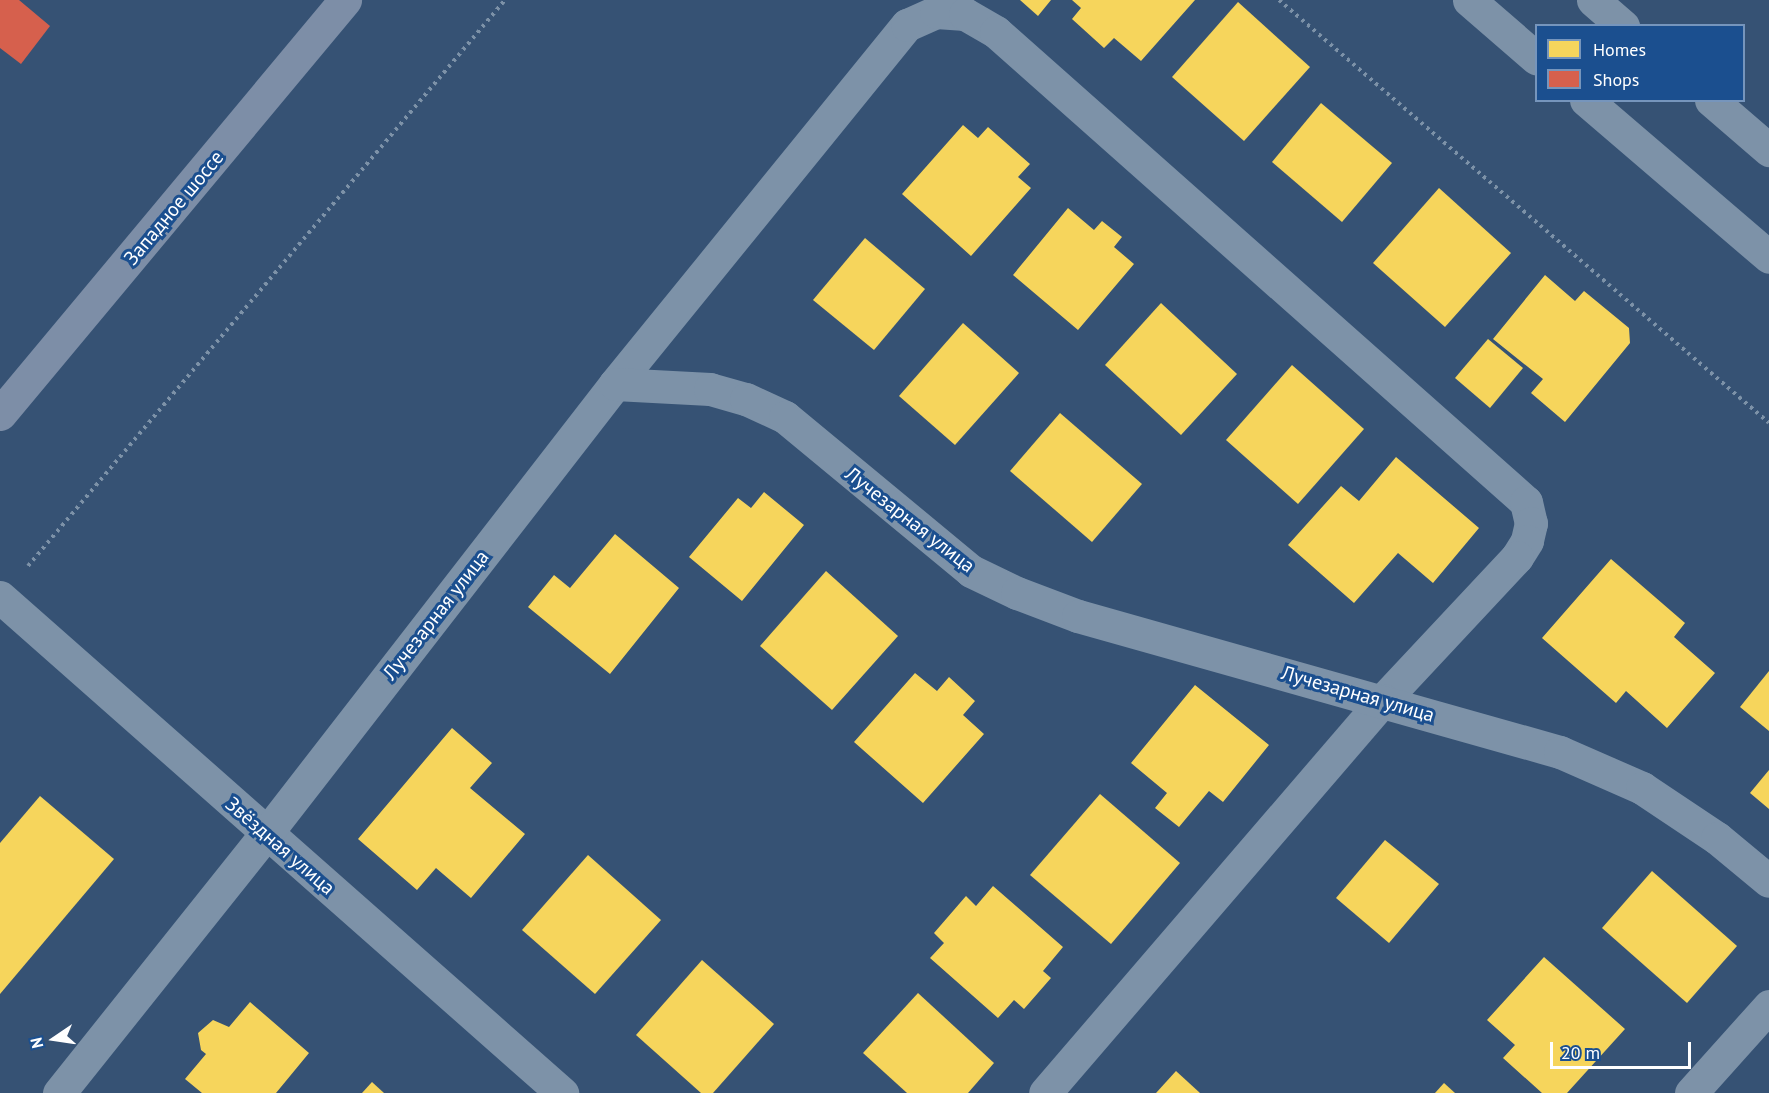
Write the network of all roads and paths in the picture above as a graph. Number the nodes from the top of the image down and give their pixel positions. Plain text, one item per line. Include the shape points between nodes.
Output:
1 (345, 0) edge
2 (504, 0) edge
3 (1279, 0) edge
4 (1469, 0) edge
5 (1593, 0) edge
6 (1621, 24) edge
7 (1535, 57) edge
8 (1588, 102) edge
9 (1713, 102) edge
10 (1769, 150) edge
11 (1769, 257) edge
12 (615, 384) junction
13 (0, 414) edge
14 (1769, 423) edge
15 (1, 597) edge
16 (1383, 700) junction
17 (266, 834) junction
18 (1769, 881) edge
19 (1769, 1006) edge
20 (58, 1093) edge
21 (562, 1093) edge
22 (1045, 1093) edge
23 (1691, 1093) edge

1 - 13 main road, Западное шоссе
2 - 15 path
3 - 14 path
4 - 7 street
5 - 6 street
8 - 11 street
9 - 10 street
12 - 16 street, Лучезарная улица via 710,389 746,399 785,417 971,571 1017,593 1078,616
12 - 16 street via 907,25 936,12 965,14 996,32 1526,502 1531,523 1527,541 1516,557
12 - 17 street, Лучезарная улица
15 - 17 street, Звёздная улица
16 - 18 street, Лучезарная улица via 1560,752 1642,788 1717,838
16 - 22 street
17 - 20 street, Лучезарная улица
17 - 21 street, Звёздная улица
19 - 23 street

